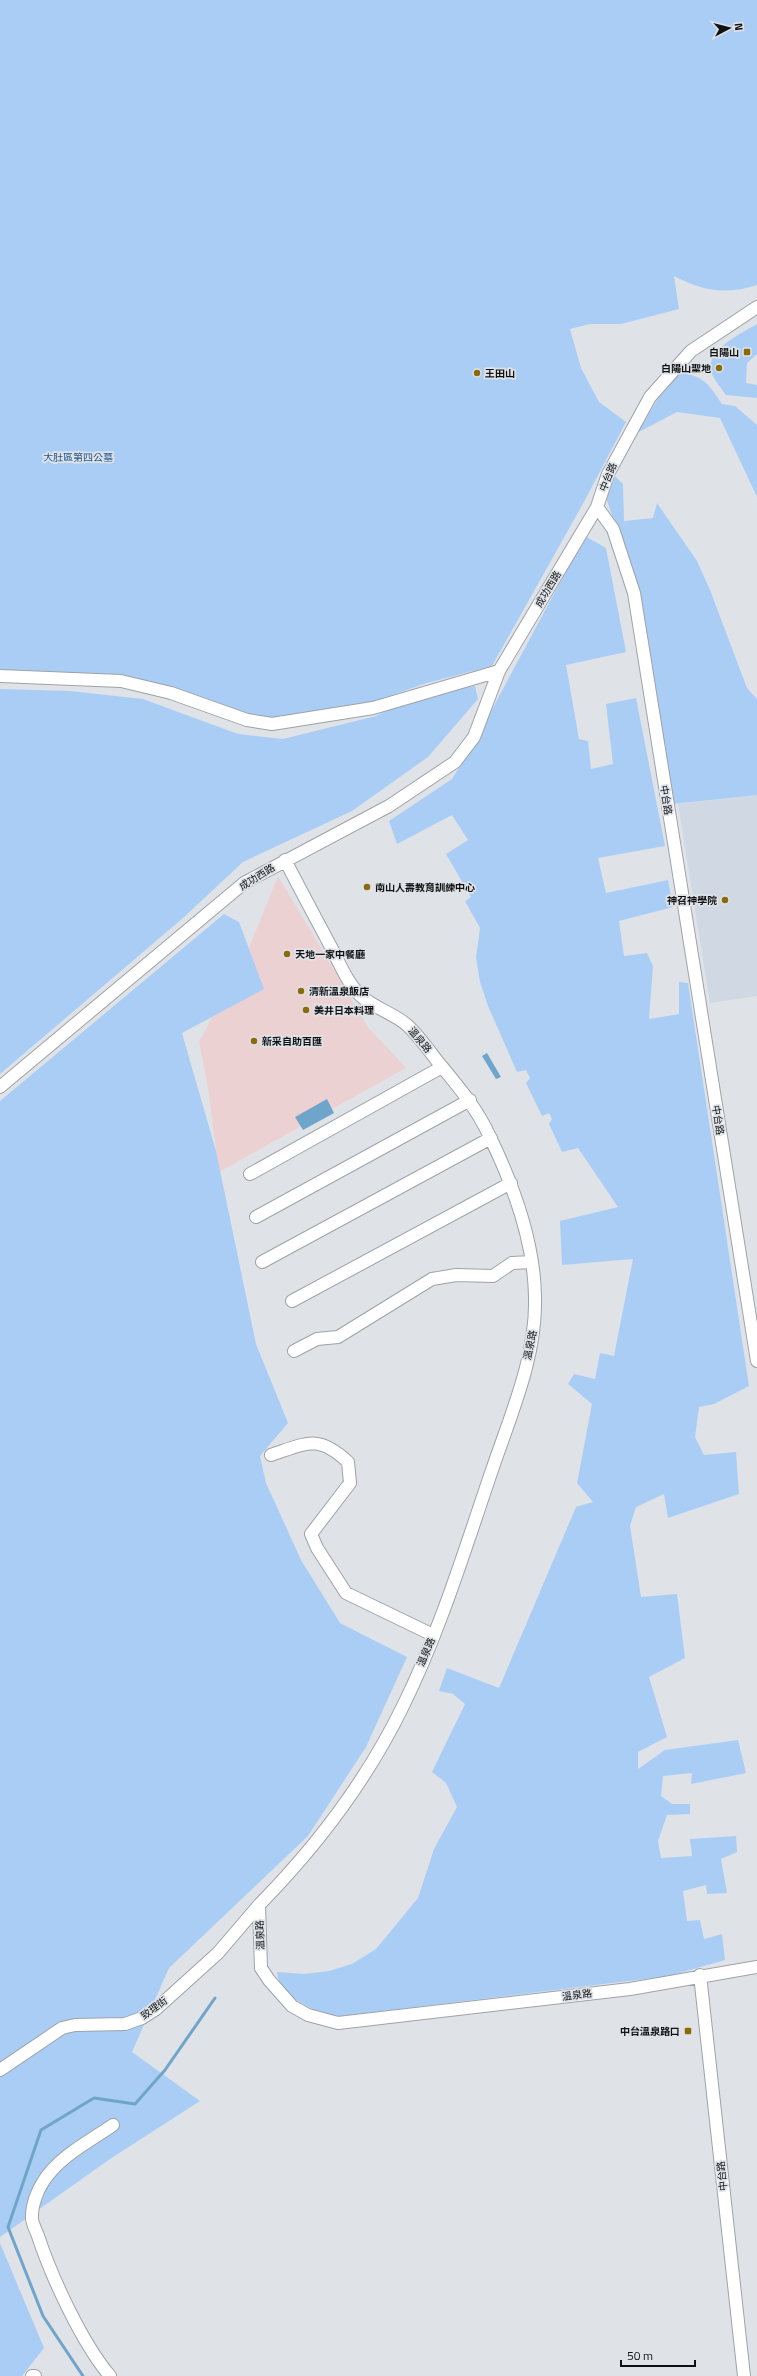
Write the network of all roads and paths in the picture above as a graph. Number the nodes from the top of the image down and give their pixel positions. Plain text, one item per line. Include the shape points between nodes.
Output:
1 (757, 307) edge
2 (596, 507) junction
3 (499, 672) junction
4 (0, 676) edge
5 (285, 860) junction
6 (442, 1067) junction
7 (0, 1087) edge
8 (470, 1100) junction
9 (491, 1138) junction
10 (250, 1174) dead end
11 (511, 1183) junction
12 (256, 1217) dead end
13 (262, 1262) dead end
14 (531, 1262) junction
15 (292, 1301) dead end
16 (294, 1351) dead end
17 (757, 1361) edge
18 (271, 1455) dead end
19 (433, 1635) junction
20 (259, 1905) junction
21 (757, 1967) edge
22 (700, 1976) junction
23 (0, 2070) edge
24 (113, 2125) dead end
25 (110, 2376) edge
26 (744, 2376) edge

1 - 2 street, 中台路 via 691,351 650,397 608,474
2 - 3 street, 成功西路
2 - 17 street, 中台路 via 614,529 634,593
3 - 4 street via 374,708 272,724 247,720 171,693 121,681
3 - 5 street, 成功西路 via 474,737 456,762 389,806
5 - 6 street, 溫泉路 via 345,974 360,995 379,1010 405,1022
5 - 7 street, 成功西路 via 244,883
6 - 8 street, 溫泉路
6 - 10 street
8 - 9 street, 溫泉路
8 - 12 street
9 - 11 street, 溫泉路
9 - 13 street
11 - 14 street, 溫泉路
11 - 15 street
14 - 16 street via 512,1263 493,1276 456,1275 432,1279 338,1337 317,1339
14 - 19 street, 溫泉路 via 536,1294 535,1323 522,1381 458,1573
18 - 19 street via 297,1446 320,1443 326,1444 348,1462 350,1483 311,1534 316,1548 346,1593
19 - 20 street, 溫泉路 via 403,1706 352,1793 304,1857
20 - 22 street, 溫泉路 via 261,1968 292,2006 328,2022 357,2022 630,1989
20 - 23 street, 致理街 via 218,1953 152,2012 125,2024 75,2025 62,2028
21 - 22 street, 溫泉路
22 - 26 street, 中台路
24 - 25 street via 62,2160 48,2176 36,2198 31,2217 59,2286 97,2361

